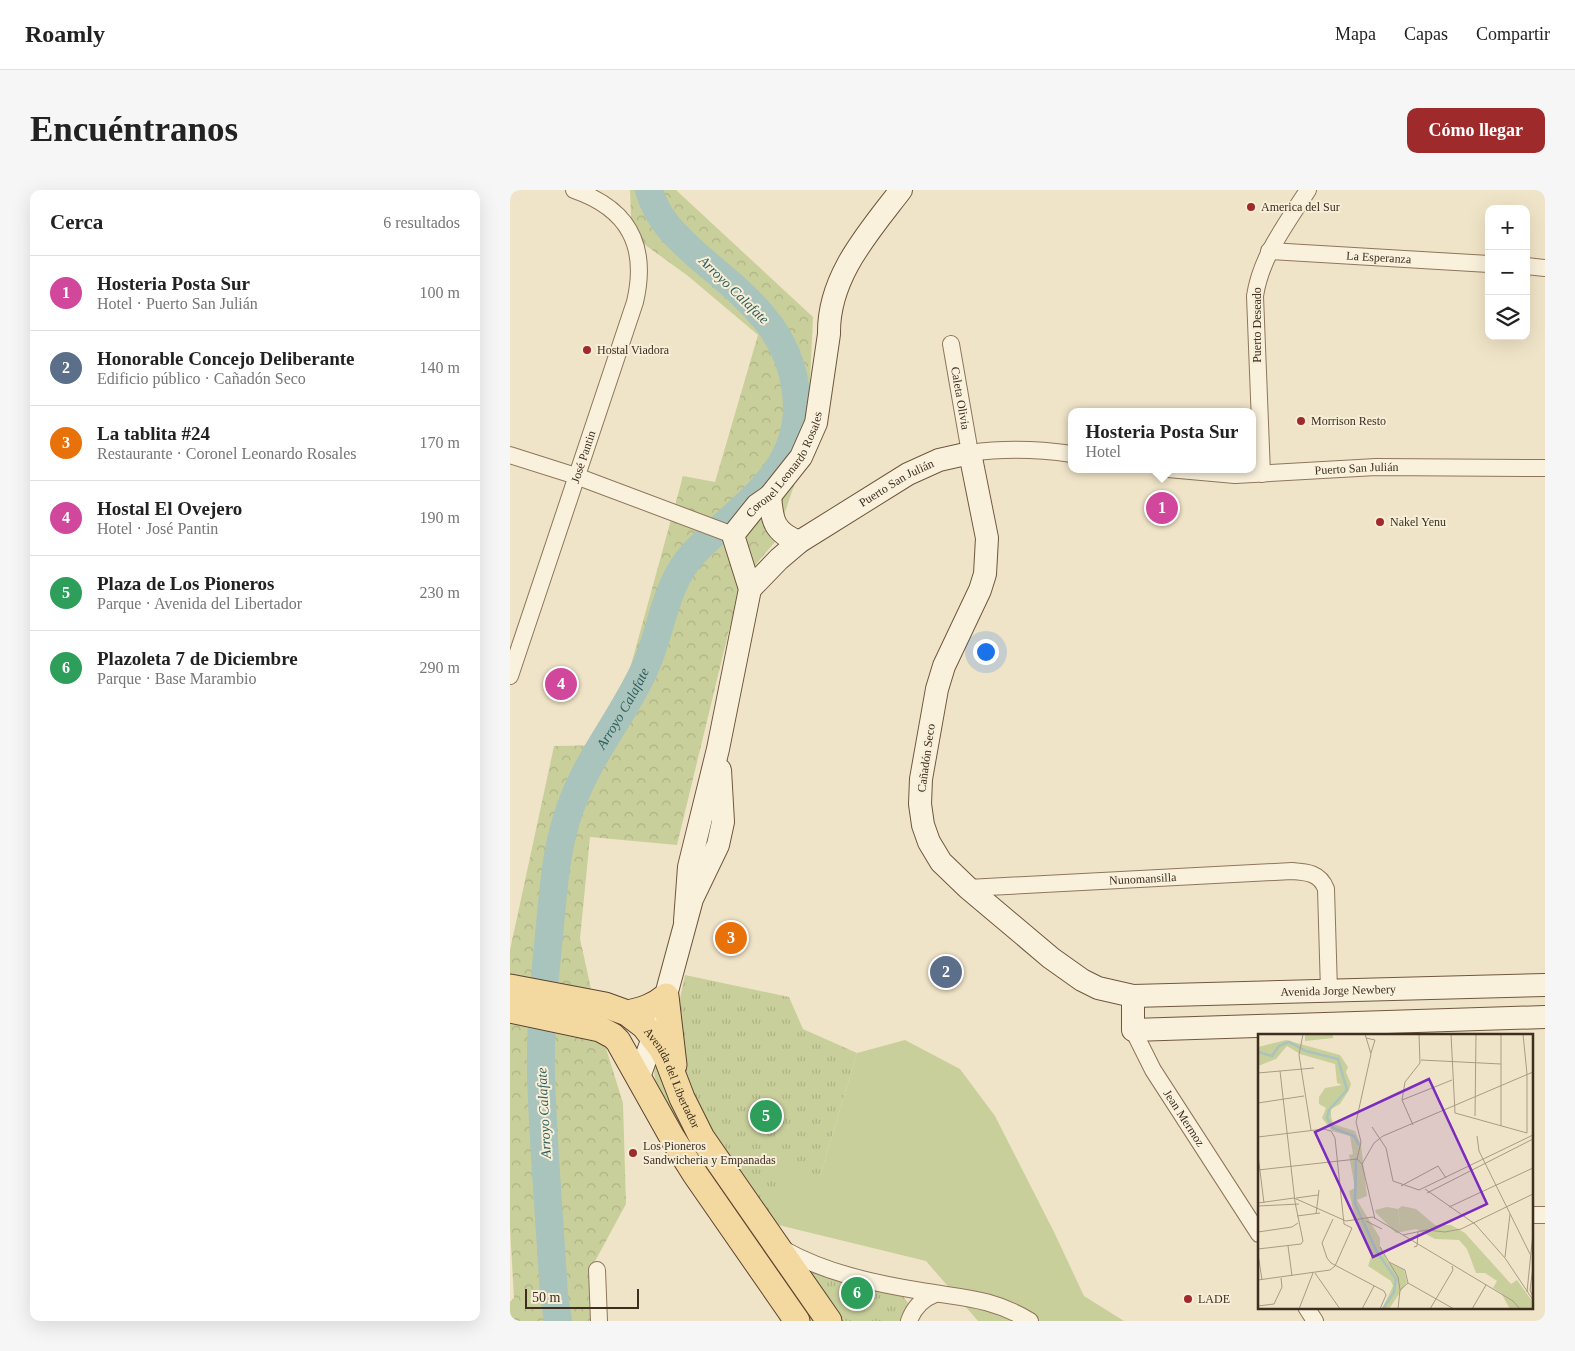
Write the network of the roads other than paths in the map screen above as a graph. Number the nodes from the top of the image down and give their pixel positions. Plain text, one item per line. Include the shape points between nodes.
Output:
1 (574, 190) edge
2 (901, 190) edge
3 (1308, 190) edge
4 (1269, 251) junction
5 (1485, 264) edge
6 (1530, 266) edge
7 (1545, 268) edge
8 (952, 344) dead end
9 (970, 453) junction
10 (1068, 453) edge
11 (510, 455) edge
12 (1545, 468) edge
13 (1203, 473) edge
14 (1262, 474) junction
15 (576, 476) junction
16 (770, 496) junction
17 (728, 534) junction
18 (799, 542) junction
19 (750, 589) junction
20 (510, 676) edge
21 (968, 888) junction
22 (1545, 986) edge
23 (510, 987) edge
24 (1405, 989) junction
25 (1329, 991) junction
26 (666, 996) junction
27 (1132, 996) junction
28 (616, 1009) junction
29 (510, 1010) edge
30 (1545, 1017) edge
31 (1406, 1021) junction
32 (1133, 1030) junction
33 (654, 1038) junction
34 (674, 1075) junction
35 (639, 1077) junction
36 (1532, 1215) edge
37 (1545, 1215) edge
38 (1253, 1217) edge
39 (1258, 1231) edge
40 (777, 1246) junction
41 (597, 1270) dead end
42 (935, 1294) junction
43 (1307, 1308) edge
44 (599, 1321) edge
45 (797, 1321) edge
46 (829, 1321) edge
47 (909, 1321) edge
48 (1030, 1321) edge
49 (1315, 1321) edge

1 - 15 street, José Pantin via 601,201 625,223 640,265 640,284
2 - 16 street, Coronel Leonardo Rosales via 854,254 837,286 828,320 829,334 816,423 801,457
3 - 4 street, Puerto Deseado
4 - 5 street, La Esperanza
4 - 14 street, Puerto Deseado via 1254,296
6 - 7 street
8 - 9 street, Caleta Olivia
9 - 10 street, Puerto San Julián via 1033,449
9 - 18 street, Puerto San Julián via 939,460 908,474
9 - 21 street, Cañadón Seco via 987,538 986,574 944,666 937,689 921,779 920,804 923,825 933,849 941,862
11 - 15 street
12 - 14 street, Puerto San Julián via 1376,467
13 - 14 street, Puerto San Julián
15 - 17 street
15 - 20 street, José Pantin
16 - 17 street, Coronel Leonardo Rosales
16 - 18 street via 772,518 785,536
17 - 19 street
18 - 19 street, Puerto San Julián
19 - 26 street via 718,749 689,867 685,920
21 - 25 street, Nunomansilla via 1292,871 1311,873 1323,882 1327,898
21 - 27 street, Cañadón Seco via 1067,971 1098,988
22 - 24 street, Avenida Jorge Newbery
23 - 28 main road, Avenida del Libertador
24 - 25 street, Avenida Jorge Newbery
24 - 31 street
25 - 27 street, Avenida Jorge Newbery
26 - 28 main road via 654,1006
26 - 33 street
26 - 34 main road
27 - 32 street, Jean Mermoz
28 - 33 main road, Avenida del Libertador via 644,1026
29 - 35 main road via 600,1029 618,1041
30 - 31 street
31 - 32 street
32 - 38 street, Jean Mermoz via 1153,1070
33 - 34 main road, Avenida del Libertador
33 - 35 street
34 - 40 main road, Avenida del Libertador via 702,1138
35 - 45 main road via 694,1174
36 - 37 street
38 - 39 street, Jean Mermoz
40 - 42 street via 809,1263 838,1273
40 - 46 main road, Avenida del Libertador
41 - 44 street
42 - 47 street via 918,1305
42 - 48 street via 993,1303
43 - 49 street

